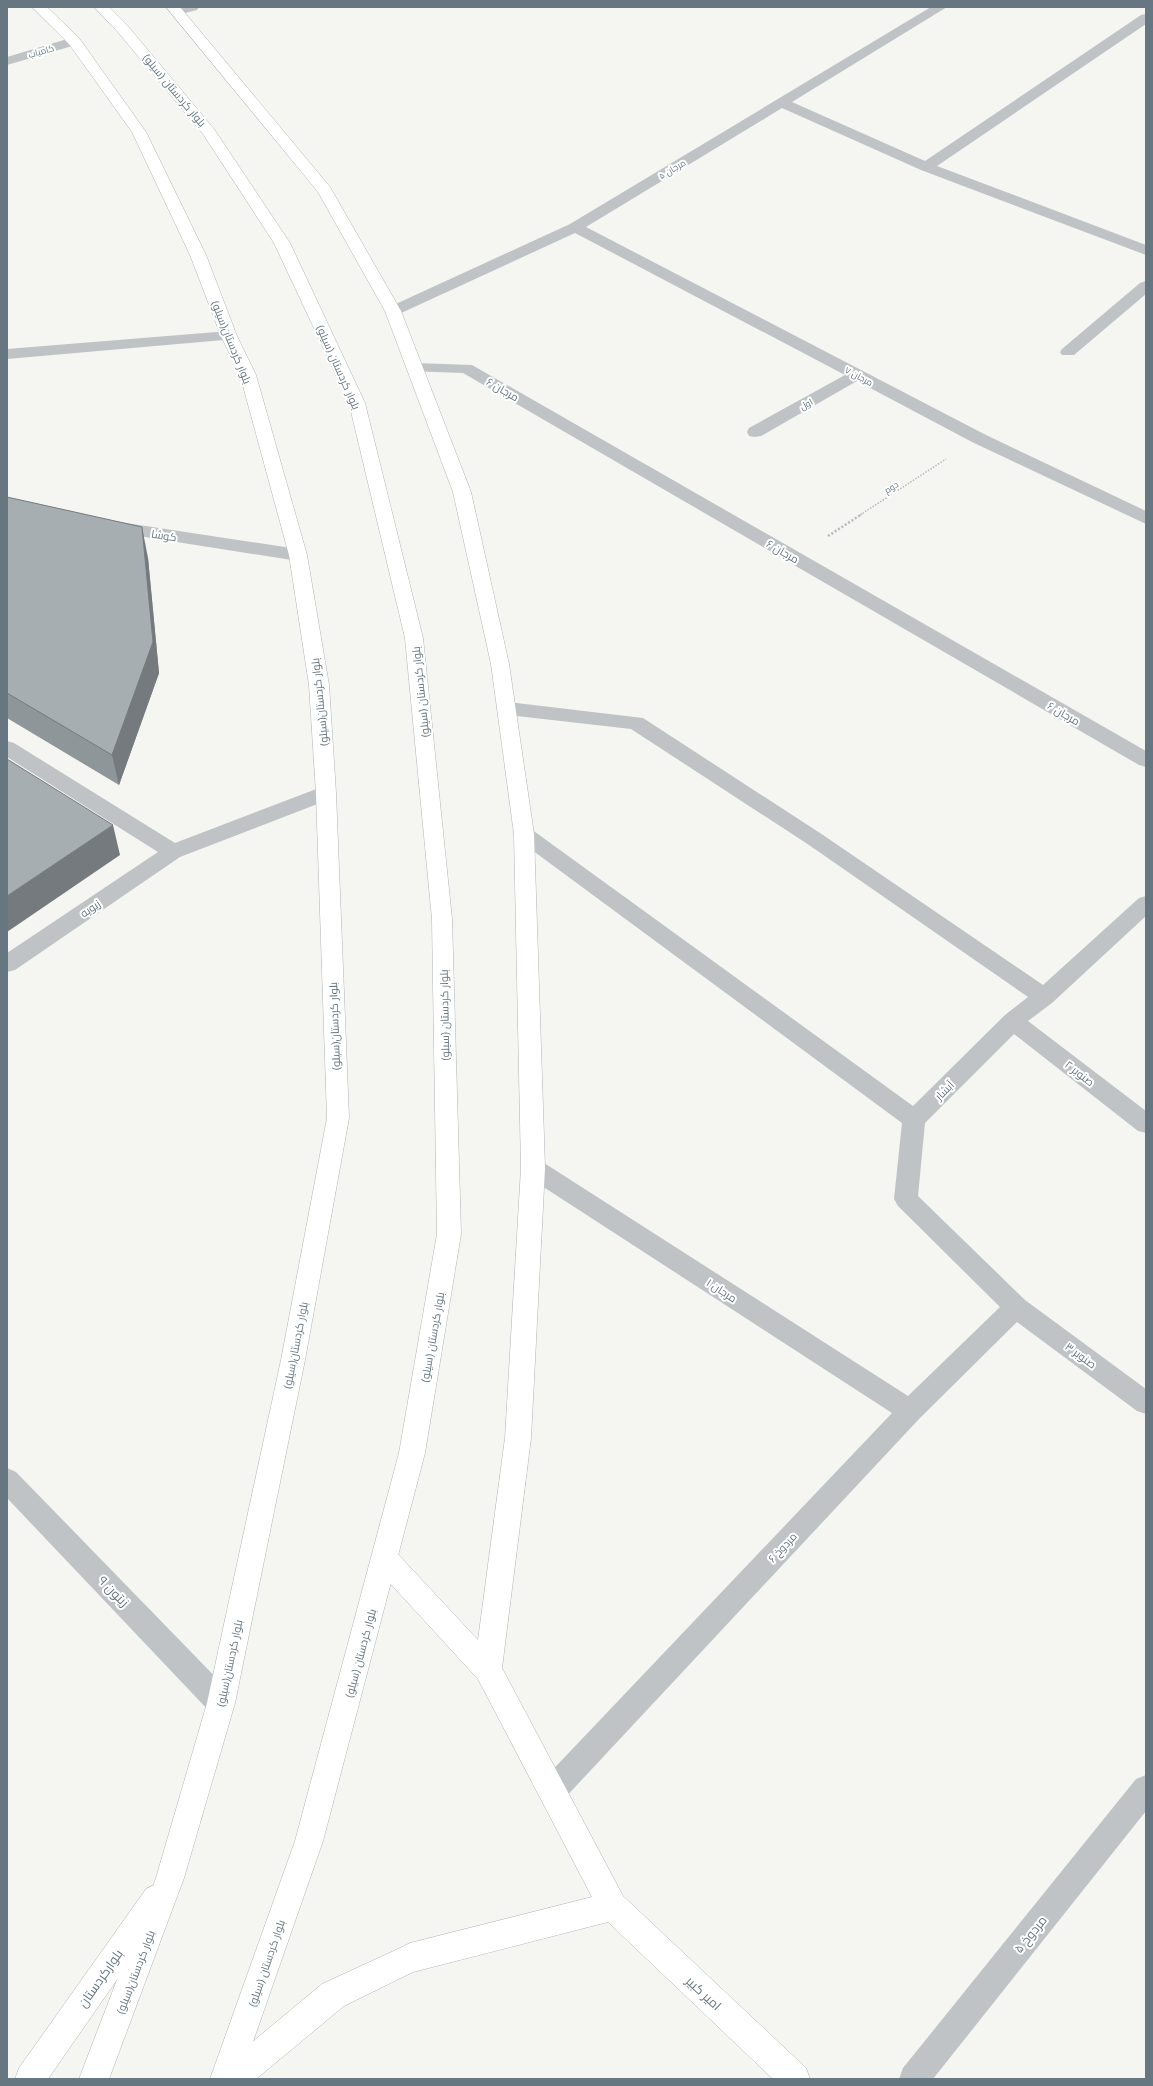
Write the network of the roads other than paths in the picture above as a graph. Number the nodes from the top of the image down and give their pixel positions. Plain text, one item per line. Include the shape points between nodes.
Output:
1 (40, 7) edge
2 (101, 7) edge
3 (192, 7) edge
4 (940, 7) edge
5 (175, 9) edge
6 (1146, 18) edge
7 (74, 41) junction
8 (7, 61) edge
9 (782, 103) junction
10 (926, 167) junction
11 (574, 227) junction
12 (1146, 250) edge
13 (1146, 286) edge
14 (393, 311) junction
15 (229, 336) junction
16 (1068, 352) dead end
17 (7, 354) edge
18 (414, 368) junction
19 (857, 375) junction
20 (755, 432) dead end
21 (1146, 518) edge
22 (97, 525) edge
23 (298, 555) junction
24 (507, 710) junction
25 (7, 748) edge
26 (1146, 760) edge
27 (326, 793) junction
28 (524, 834) junction
29 (173, 852) junction
30 (1145, 907) edge
31 (7, 964) edge
32 (1044, 997) junction
33 (1013, 1021) junction
34 (914, 1119) junction
35 (1146, 1124) edge
36 (533, 1168) junction
37 (1016, 1307) junction
38 (1146, 1403) edge
39 (910, 1411) junction
40 (7, 1480) edge
41 (385, 1559) junction
42 (488, 1670) junction
43 (221, 1703) junction
44 (1146, 1789) edge
45 (552, 1791) junction
46 (170, 1878) junction
47 (613, 1906) junction
48 (30, 2079) edge
49 (94, 2079) edge
50 (225, 2079) edge
51 (232, 2079) edge
52 (795, 2079) edge
53 (914, 2079) edge

1 - 7 main road, بلوار کردستان(سیلو)
2 - 41 main road, بلوار کردستان (سیلو) via 122,28 209,132 282,243 357,403 414,638 442,919 449,1234 412,1454
3 - 5 street
4 - 9 street, مرجان ۵
5 - 14 main road via 325,190
6 - 10 street
7 - 8 street, کامیاب
7 - 15 main road, بلوار کردستان(سیلو) via 139,132 198,255
9 - 10 street
9 - 11 street, مرجان ۵
10 - 12 street
11 - 14 street, مرجان ۵
11 - 19 street, مرجان ۷
13 - 16 street
14 - 18 main road
15 - 17 street
15 - 23 main road, بلوار کردستان(سیلو) via 248,375
18 - 24 main road via 462,492 500,664
18 - 26 street, مرجان ۶ via 466,368
19 - 20 street, اول
19 - 21 street, مرجان ۷ via 978,438
22 - 23 street, کوشا
23 - 27 main road, بلوار کردستان(سیلو) via 319,685
24 - 28 main road
24 - 32 street via 636,723 816,840
25 - 29 street
27 - 29 street, زیویه
27 - 43 main road, بلوار کردستان(سیلو) via 338,1118 293,1360
28 - 34 street
28 - 36 main road
29 - 31 street, زیویه
30 - 32 street, آبشار
32 - 33 street, آبشار
33 - 34 street, آبشار
33 - 35 street, صنوبر ۲
34 - 37 street via 906,1199
36 - 39 street, مرجان ۱
36 - 42 main road via 518,1438
37 - 38 street, صنوبر ۳
37 - 39 street, مردوخ ۶
39 - 45 street, مردوخ ۶
40 - 43 street, زیتون ۹
41 - 42 main road, امیر کبیر
41 - 50 main road, بلوار کردستان (سیلو) via 309,1841
42 - 45 main road, امیر کبیر
43 - 46 main road, بلوار کردستان(سیلو)
44 - 53 street, مردوخ ۵
45 - 47 main road, امیر کبیر
46 - 48 main road, بلوارکردستان
46 - 49 main road, بلوار کردستان(سیلو)
47 - 51 main road via 410,1958 333,1995
47 - 52 main road, امیر کبیر

